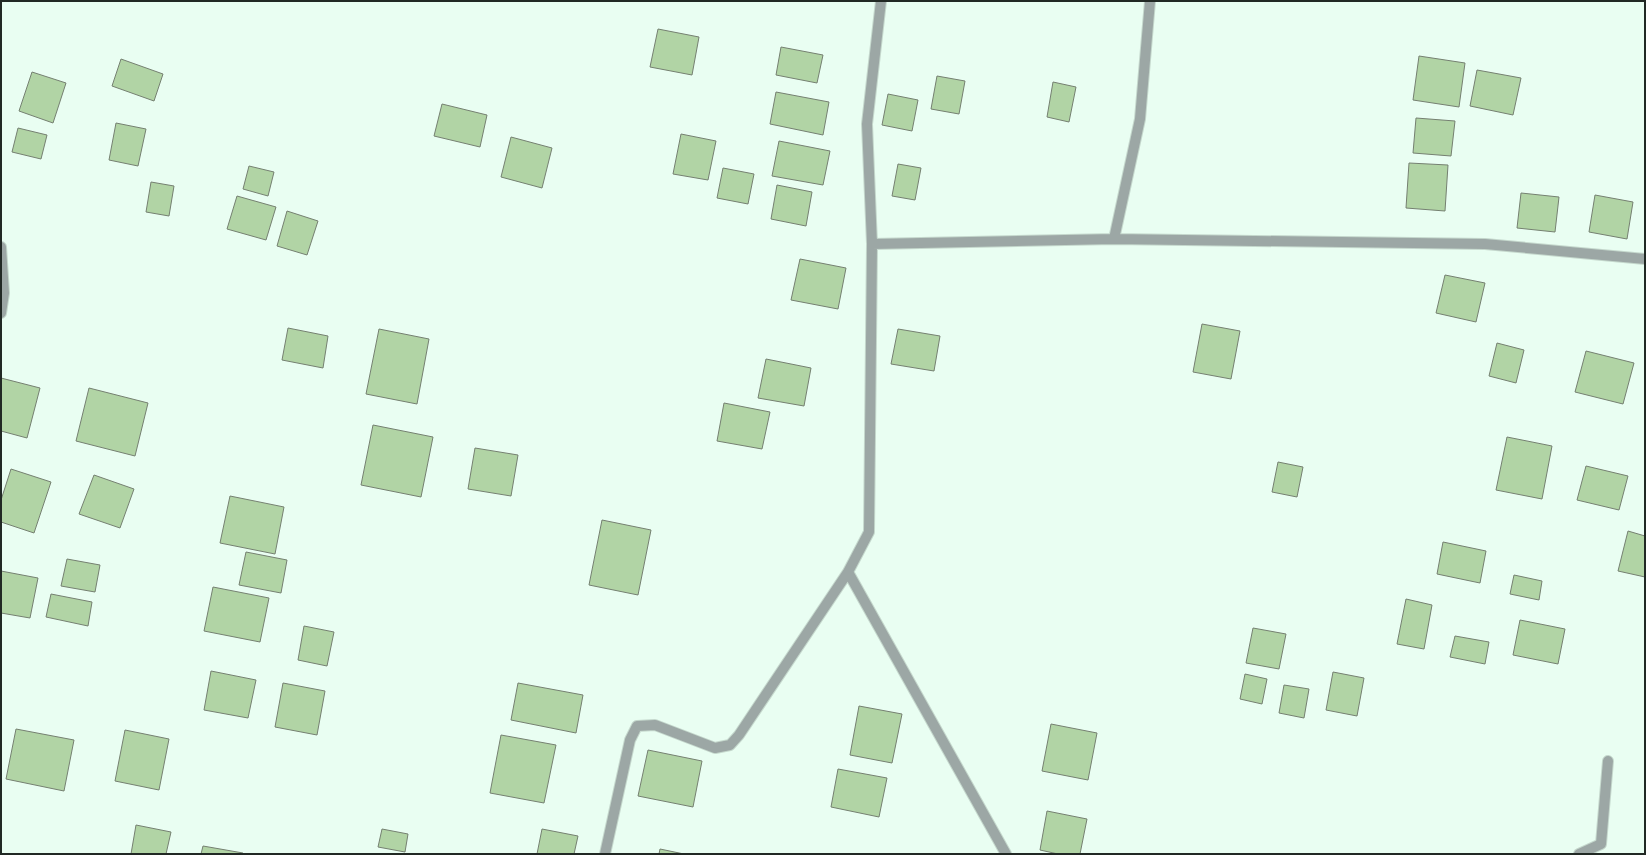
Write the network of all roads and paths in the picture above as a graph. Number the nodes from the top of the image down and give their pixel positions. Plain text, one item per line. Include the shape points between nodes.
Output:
1 (881, 1) edge
2 (1150, 1) edge
3 (1114, 239) junction
4 (872, 244) junction
5 (1, 247) edge
6 (1645, 259) edge
7 (1, 313) edge
8 (848, 572) junction
9 (1608, 761) dead end
10 (605, 854) edge
11 (1006, 854) edge
12 (1579, 854) edge

1 - 4 street via 867,124
2 - 3 street via 1140,119
3 - 4 street
3 - 6 street via 1485,244
4 - 8 street via 869,532
5 - 7 street via 4,293
8 - 10 street via 730,746 716,748 655,725 637,726 630,740
8 - 11 street
9 - 12 street via 1601,844

